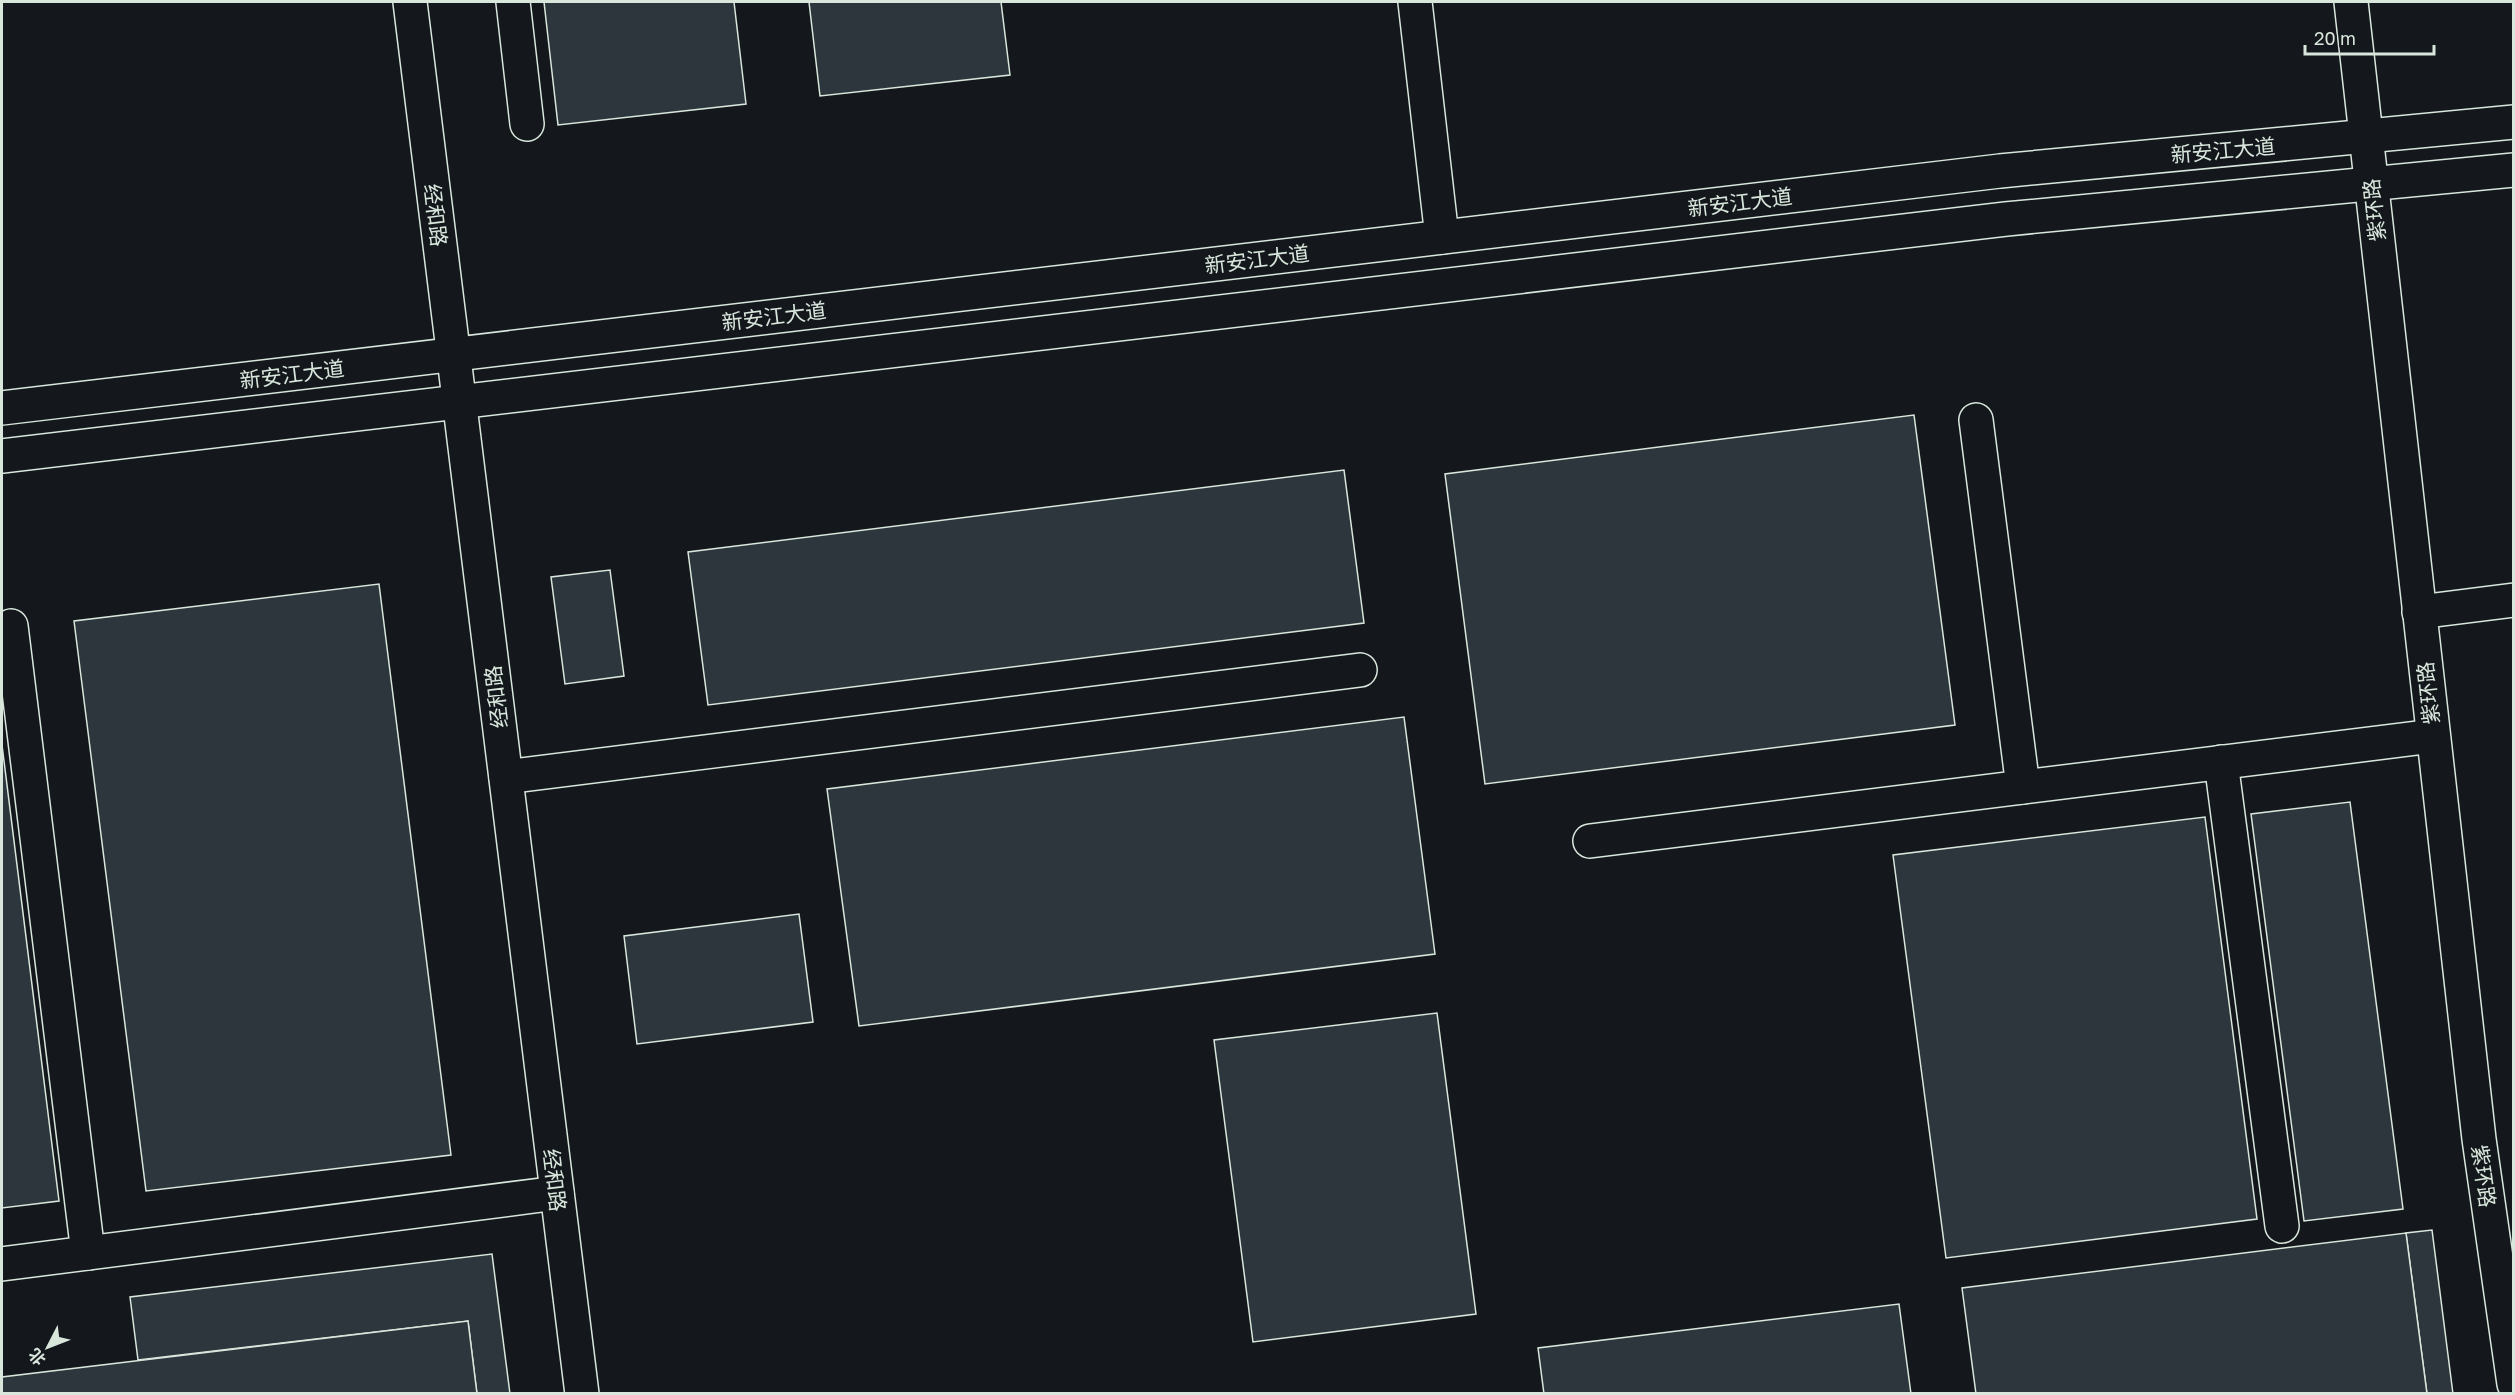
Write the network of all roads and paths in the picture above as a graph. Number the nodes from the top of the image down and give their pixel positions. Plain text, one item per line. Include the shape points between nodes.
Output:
1 (410, 2) edge
2 (513, 2) edge
3 (1415, 2) edge
4 (2351, 2) edge
5 (2514, 122) edge
6 (527, 124) dead end
7 (2365, 136) junction
8 (2514, 170) edge
9 (2371, 184) junction
10 (1442, 237) junction
11 (454, 354) junction
12 (460, 402) junction
13 (2, 408) edge
14 (1976, 420) dead end
15 (2, 456) edge
16 (2514, 600) edge
17 (2419, 612) junction
18 (11, 626) dead end
19 (1360, 670) dead end
20 (2433, 736) junction
21 (2222, 762) junction
22 (506, 777) junction
23 (2023, 787) junction
24 (1590, 841) dead end
25 (557, 1193) junction
26 (2282, 1226) dead end
27 (88, 1253) junction
28 (2, 1264) edge
29 (2514, 1384) edge
30 (582, 1394) edge

1 - 11 main road, 经和路
2 - 6 main road
3 - 10 main road
4 - 7 main road, 紫环路
5 - 7 main road, 新安江大道
7 - 9 main road, 紫环路
7 - 10 main road, 新安江大道 via 2000,171
8 - 9 main road
9 - 12 main road via 1982,221
9 - 17 main road, 紫环路
10 - 11 main road, 新安江大道
11 - 12 main road, 经和路
11 - 13 main road, 新安江大道
12 - 15 main road
12 - 22 main road, 经和路
14 - 23 main road
16 - 17 main road
17 - 20 main road, 紫环路
18 - 27 main road
19 - 22 main road
20 - 21 main road
20 - 29 main road, 紫环路 via 2479,1139
21 - 23 main road
21 - 26 main road
22 - 25 main road, 经和路
23 - 24 main road
25 - 27 main road
25 - 30 main road, 经和路
27 - 28 main road

